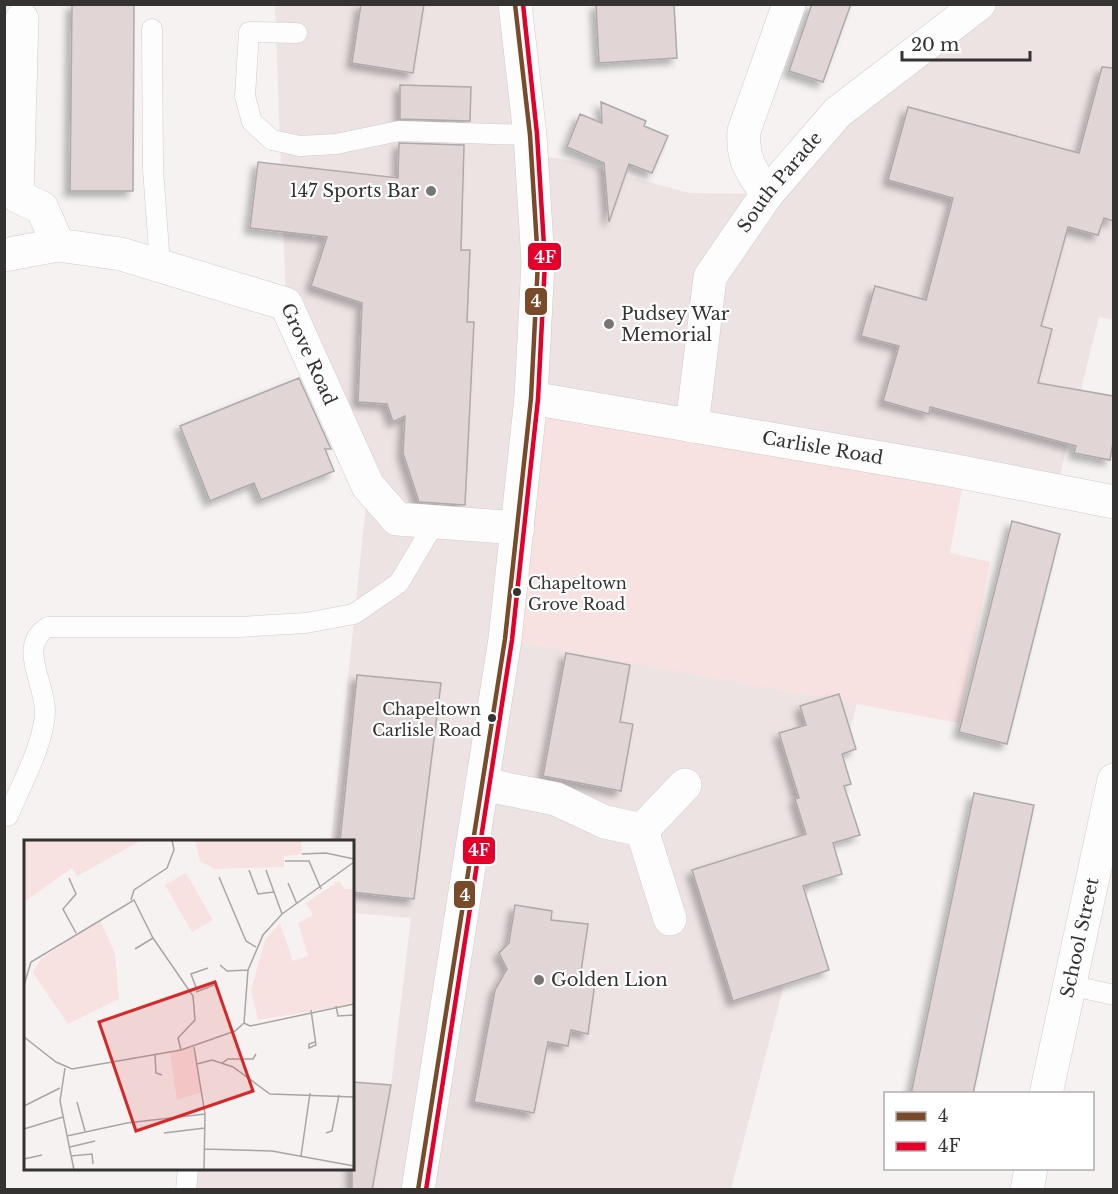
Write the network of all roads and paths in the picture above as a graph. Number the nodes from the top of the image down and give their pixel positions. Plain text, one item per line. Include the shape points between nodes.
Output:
1 (515, 4) edge
2 (789, 4) edge
3 (979, 4) edge
4 (22, 20) dead end
5 (152, 29) dead end
6 (297, 33) dead end
7 (530, 135) junction
8 (767, 194) junction
9 (11, 196) edge
10 (57, 245) junction
11 (4, 255) edge
12 (160, 265) junction
13 (531, 398) junction
14 (692, 426) junction
15 (1113, 502) edge
16 (435, 522) junction
17 (518, 528) junction
18 (1113, 780) edge
19 (482, 784) junction
20 (685, 785) dead end
21 (8, 816) dead end
22 (642, 831) junction
23 (670, 919) dead end
24 (1069, 985) junction
25 (1113, 994) edge
26 (1046, 1092) edge
27 (188, 1170) edge
28 (1031, 1170) edge
29 (186, 1190) edge
30 (418, 1190) edge
31 (1027, 1190) edge

1 - 7 street
2 - 8 street via 744,131 742,149 748,166
3 - 8 street, South Parade via 838,112
4 - 9 street
5 - 12 lane via 153,169
6 - 7 lane via 249,32 245,96 252,122 272,140 300,146 336,144 399,131
7 - 13 street via 538,262
8 - 14 street, South Parade via 710,277
9 - 10 street via 42,208
10 - 11 street, Grove Road
10 - 12 street, Grove Road via 121,254
12 - 16 street, Grove Road via 286,304 368,486 396,519
13 - 14 street, Carlisle Road
13 - 17 street
14 - 15 street, Carlisle Road
16 - 17 street, Grove Road
16 - 21 lane via 399,583 354,614 306,623 238,627 48,627 39,632 32,656 45,712 41,735
17 - 19 street
18 - 24 street, School Street
19 - 22 street via 556,799 605,822
19 - 30 street
20 - 22 street
22 - 23 street
24 - 25 lane
24 - 26 street, School Street
27 - 29 lane
28 - 31 street

